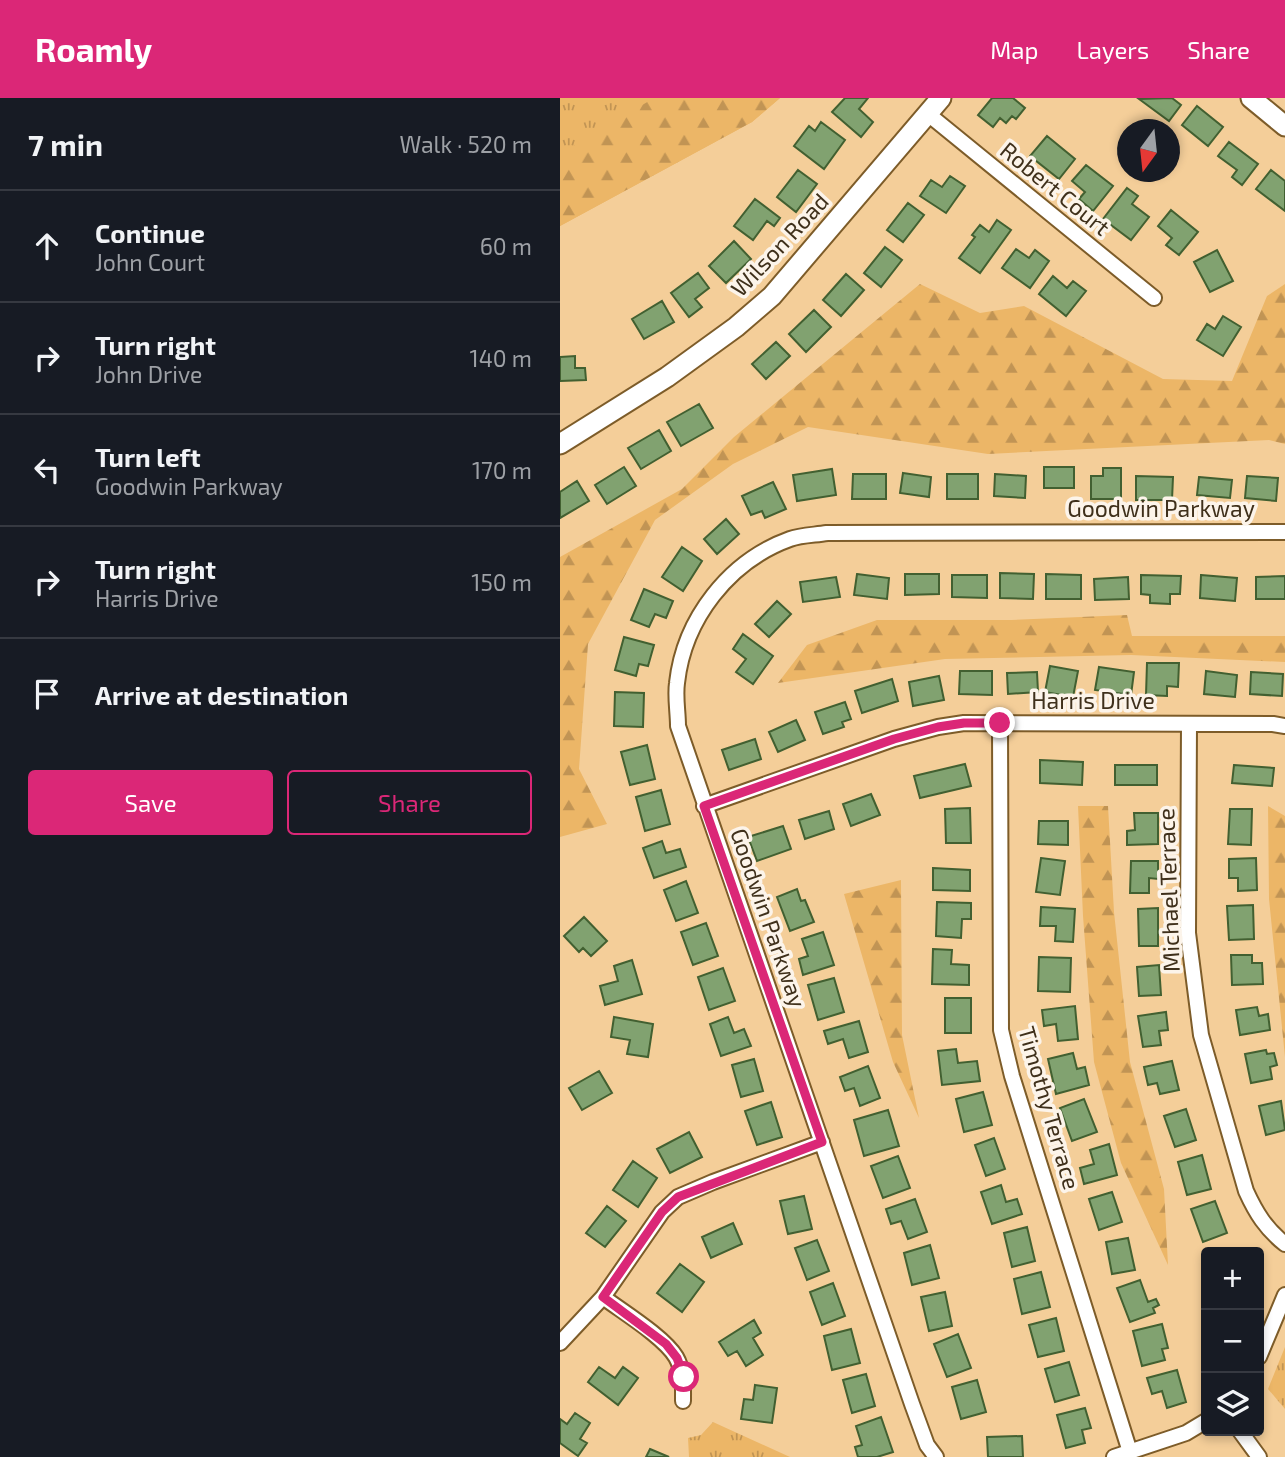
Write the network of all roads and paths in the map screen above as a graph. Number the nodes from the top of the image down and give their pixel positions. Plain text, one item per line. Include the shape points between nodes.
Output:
1 (942, 98) edge
2 (1251, 98) edge
3 (928, 114) junction
4 (1285, 126) edge
5 (1154, 298) dead end
6 (560, 444) edge
7 (1285, 532) edge
8 (1000, 723) junction
9 (1189, 724) junction
10 (1285, 726) edge
11 (704, 806) junction
12 (822, 1142) junction
13 (1285, 1244) edge
14 (1285, 1295) edge
15 (603, 1297) junction
16 (560, 1343) edge
17 (1264, 1345) edge
18 (683, 1401) dead end
19 (1201, 1424) edge
20 (1244, 1436) edge
21 (1130, 1452) junction
22 (936, 1457) edge
23 (1114, 1457) edge
24 (1259, 1457) edge

1 - 3 street, Wilson Road
2 - 4 street
3 - 5 street, Robert Court
3 - 6 street, Wilson Road via 772,296 667,377
7 - 11 street, Goodwin Parkway via 827,533 792,538 769,548 740,567 704,605 677,683 678,726
8 - 9 street, Harris Drive
8 - 11 street, Harris Drive via 964,723 916,733
8 - 21 street, Timothy Terrace via 1001,1030
9 - 10 street, Harris Drive
9 - 13 street, Michael Terrace via 1188,933 1201,1035 1247,1191 1257,1215
11 - 12 street, Goodwin Parkway
12 - 15 street via 678,1197 662,1212
12 - 22 street, Goodwin Parkway via 912,1404
14 - 17 street
15 - 16 street
15 - 18 street via 666,1344 677,1358 684,1377
19 - 21 street
20 - 24 street
21 - 23 street

